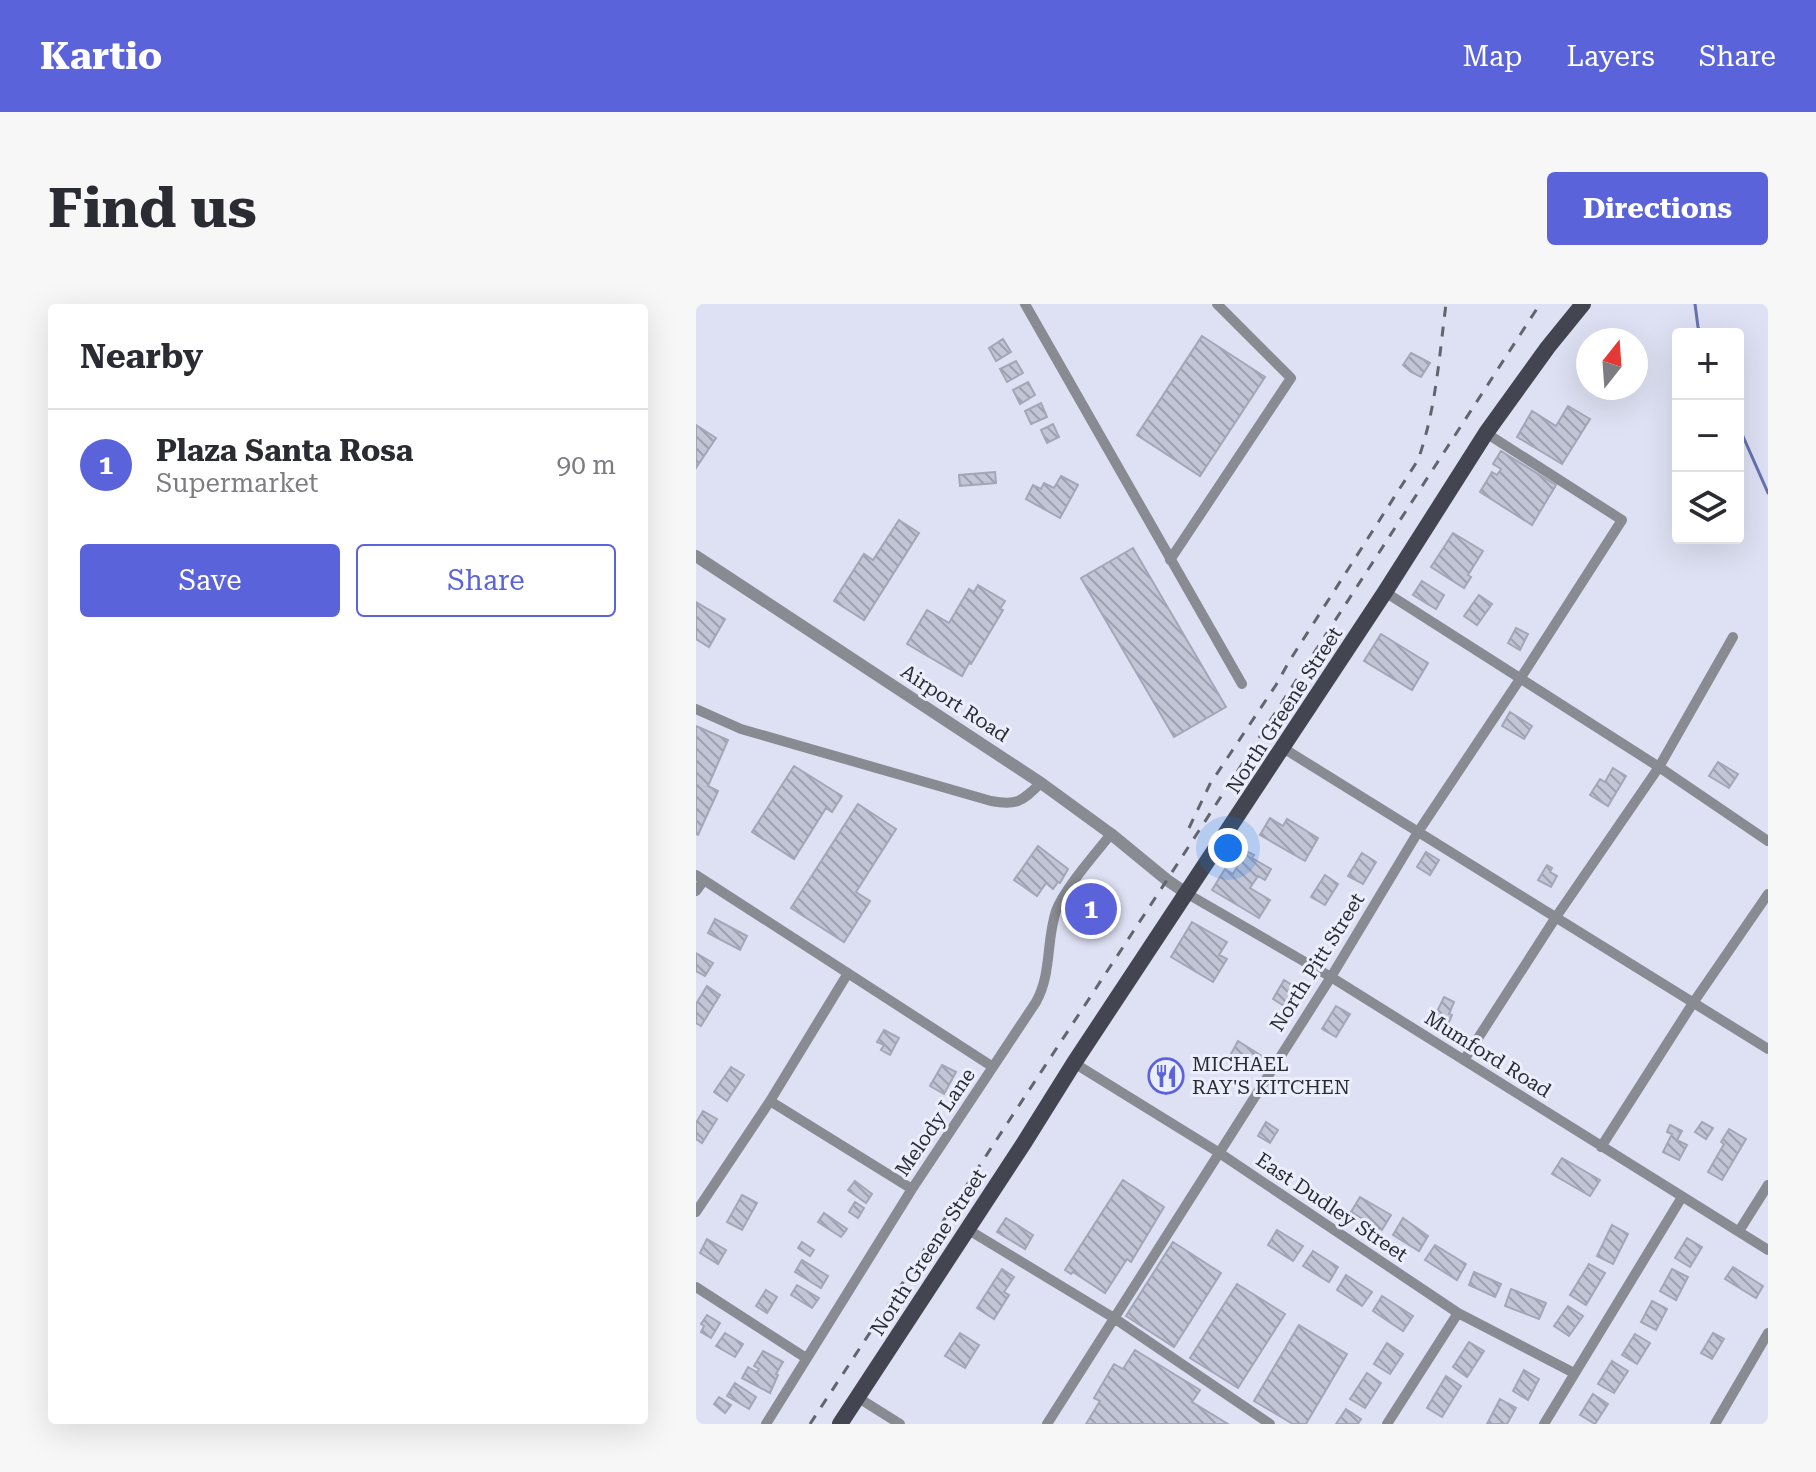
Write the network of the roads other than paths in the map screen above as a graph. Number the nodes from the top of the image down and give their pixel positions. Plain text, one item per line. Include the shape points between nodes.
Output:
1 (1025, 304) edge
2 (1217, 304) edge
3 (1583, 304) edge
4 (1486, 433) junction
5 (696, 556) edge
6 (1170, 560) junction
7 (1385, 592) junction
8 (1733, 637) dead end
9 (1520, 679) junction
10 (1242, 684) dead end
11 (696, 709) edge
12 (1283, 748) junction
13 (1659, 767) junction
14 (1041, 783) junction
15 (1418, 832) junction
16 (1111, 834) junction
17 (1768, 841) edge
18 (700, 877) edge
19 (696, 891) edge
20 (1186, 893) junction
21 (1768, 894) edge
22 (1556, 917) junction
23 (848, 973) junction
24 (1331, 977) junction
25 (1693, 1003) junction
26 (1768, 1049) edge
27 (1464, 1060) junction
28 (1074, 1063) junction
29 (993, 1067) junction
30 (770, 1101) junction
31 (1601, 1147) junction
32 (1218, 1152) junction
33 (1768, 1185) edge
34 (912, 1189) junction
35 (1682, 1197) junction
36 (696, 1212) edge
37 (967, 1229) junction
38 (1739, 1231) junction
39 (1768, 1250) edge
40 (696, 1287) edge
41 (1458, 1313) junction
42 (1114, 1318) junction
43 (1768, 1333) edge
44 (806, 1358) junction
45 (1574, 1373) junction
46 (857, 1397) junction
47 (766, 1424) edge
48 (840, 1424) edge
49 (900, 1424) edge
50 (1047, 1424) edge
51 (1270, 1424) edge
52 (1387, 1424) edge
53 (1544, 1424) edge
54 (1715, 1424) edge

1 - 6 street
2 - 6 street via 1291,378
3 - 4 main road, North Greene Street
4 - 7 main road, North Greene Street
4 - 9 street, North Pitt Street via 1622,520
5 - 14 street, Airport Road
6 - 10 street
7 - 9 street
7 - 12 main road, North Greene Street
8 - 13 street
9 - 13 street
9 - 15 street, North Pitt Street
11 - 14 street via 741,729 991,801 1019,802
12 - 15 street
12 - 20 main road, North Greene Street
13 - 17 street
13 - 22 street
14 - 16 street, Airport Road
15 - 22 street
15 - 24 street, North Pitt Street
16 - 20 street, Airport Road
16 - 29 street, Melody Lane via 1061,900 1042,991
18 - 19 street
18 - 23 street
20 - 24 street, Mumford Road
20 - 28 main road, North Greene Street
21 - 25 street
22 - 25 street
22 - 27 street
23 - 29 street
23 - 30 street
24 - 27 street, Mumford Road
24 - 32 street, North Pitt Street
25 - 26 street
25 - 31 street
27 - 31 street, Mumford Road
28 - 32 street, East Dudley Street
28 - 37 main road, North Greene Street
29 - 34 street, Melody Lane
30 - 34 street
30 - 36 street
31 - 35 street, Mumford Road
32 - 41 street, East Dudley Street
32 - 42 street, North Pitt Street
33 - 38 street
34 - 44 street, Melody Lane
35 - 38 street, Mumford Road
35 - 45 street
37 - 42 street
37 - 46 main road, North Greene Street
38 - 39 street, Mumford Road
40 - 44 street
41 - 45 street, East Dudley Street
41 - 52 street
42 - 50 street, North Pitt Street
42 - 51 street
43 - 54 street
44 - 47 street, Melody Lane
45 - 53 street
46 - 48 main road, North Greene Street
46 - 49 street

